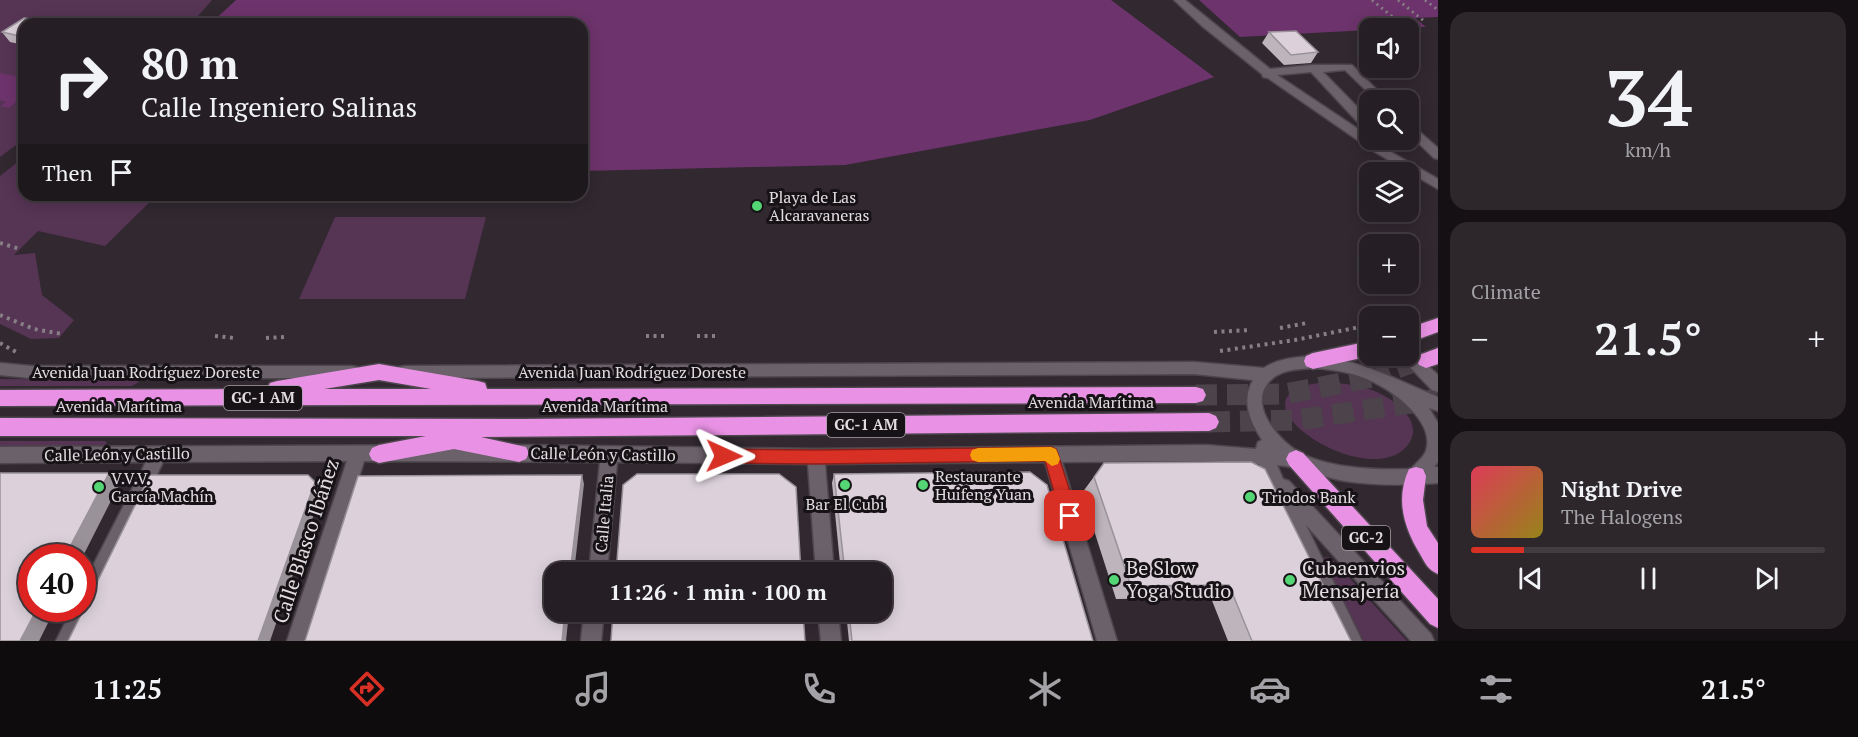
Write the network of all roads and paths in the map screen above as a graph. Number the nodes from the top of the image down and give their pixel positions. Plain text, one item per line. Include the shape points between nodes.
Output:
1 (1179, 0) edge
2 (1372, 0) edge
3 (1398, 0) edge
4 (1425, 0) edge
5 (1438, 10) edge
6 (1394, 18) edge
7 (1424, 21) dead end
8 (1313, 68) junction
9 (1267, 75) junction
10 (1372, 90) edge
11 (1359, 116) edge
12 (1419, 137) edge
13 (1391, 150) edge
14 (1438, 155) edge
15 (1399, 162) edge
16 (1403, 162) edge
17 (1419, 174) edge
18 (1438, 185) edge
19 (0, 243) edge
20 (20, 249) dead end
21 (0, 315) edge
22 (1307, 323) dead end
23 (1438, 325) edge
24 (1280, 328) dead end
25 (1250, 330) dead end
26 (1214, 332) dead end
27 (1419, 332) edge
28 (63, 334) dead end
29 (215, 336) dead end
30 (646, 336) dead end
31 (665, 336) dead end
32 (697, 336) dead end
33 (718, 336) dead end
34 (285, 337) dead end
35 (234, 338) dead end
36 (266, 338) dead end
37 (1359, 351) edge
38 (1424, 357) edge
39 (1313, 362) junction
40 (0, 369) edge
41 (379, 372) junction
42 (1264, 374) junction
43 (1438, 385) edge
44 (1397, 387) junction
45 (1196, 395) tunnel mouth
46 (0, 398) edge
47 (226, 398) junction
48 (526, 398) junction
49 (1438, 404) edge
50 (1209, 422) tunnel mouth
51 (0, 427) edge
52 (387, 428) junction
53 (523, 428) junction
54 (1265, 435) junction
55 (452, 440) junction
56 (159, 453) junction
57 (519, 453) junction
58 (358, 454) junction
59 (379, 454) junction
60 (609, 454) junction
61 (1051, 454) junction
62 (0, 455) edge
63 (1264, 455) junction
64 (816, 457) junction
65 (1296, 459) junction
66 (1427, 475) edge
67 (1273, 476) junction
68 (599, 562) edge
69 (824, 562) edge
70 (1438, 563) edge
71 (96, 580) edge
72 (1438, 616) edge
73 (75, 622) edge
74 (593, 622) edge
75 (829, 622) edge
76 (66, 641) edge
77 (297, 641) edge
78 (591, 641) edge
79 (831, 641) edge
80 (1107, 641) edge
81 (1352, 641) edge
82 (1424, 641) edge

1 - 9 street
2 - 6 path
3 - 7 path
4 - 5 path
8 - 9 street
8 - 10 street via 1348,67
8 - 11 street
9 - 15 street
12 - 14 street
13 - 16 street
17 - 18 street
19 - 20 path
21 - 28 path via 34,329
22 - 24 path
23 - 27 highway
25 - 26 path
29 - 35 path
30 - 31 path
32 - 33 path
34 - 36 path
37 - 39 highway
38 - 43 street
39 - 42 street via 1276,367
39 - 44 street via 1355,368
40 - 41 street, Avenida Juan Rodríguez Doreste
41 - 42 street, Avenida Juan Rodríguez Doreste via 1194,368
41 - 47 highway
41 - 48 highway
42 - 54 street via 1254,399
44 - 49 street
44 - 66 street via 1426,414 1435,437
45 - 48 highway, Avenida Marítima / GC-1 AM
46 - 47 highway, Avenida Marítima / GC-1 AM
47 - 48 highway, Avenida Marítima / GC-1 AM
50 - 53 highway, Avenida Marítima / GC-1 AM
51 - 52 highway, Avenida Marítima / GC-1 AM
52 - 53 highway, Avenida Marítima / GC-1 AM
52 - 55 highway
53 - 55 highway
54 - 63 street
54 - 65 street
55 - 57 highway
55 - 59 highway
56 - 58 street, Calle León y Castillo
56 - 62 street, Calle León y Castillo
56 - 71 street
57 - 59 street, Calle León y Castillo
57 - 60 street, Calle León y Castillo
58 - 59 street, Calle León y Castillo
58 - 77 street, Calle Blasco Ibáñez
60 - 64 street, Calle León y Castillo
60 - 68 street, Calle Italia
61 - 63 street, Calle León y Castillo
61 - 64 street, Calle León y Castillo
61 - 80 street
63 - 65 street, Calle León y Castillo
63 - 67 street
64 - 69 street
65 - 66 street via 1343,472 1394,477
65 - 72 highway, GC-2
66 - 70 highway via 1412,500 1417,529
67 - 81 street
67 - 82 street
73 - 76 street
74 - 78 street
75 - 79 street

